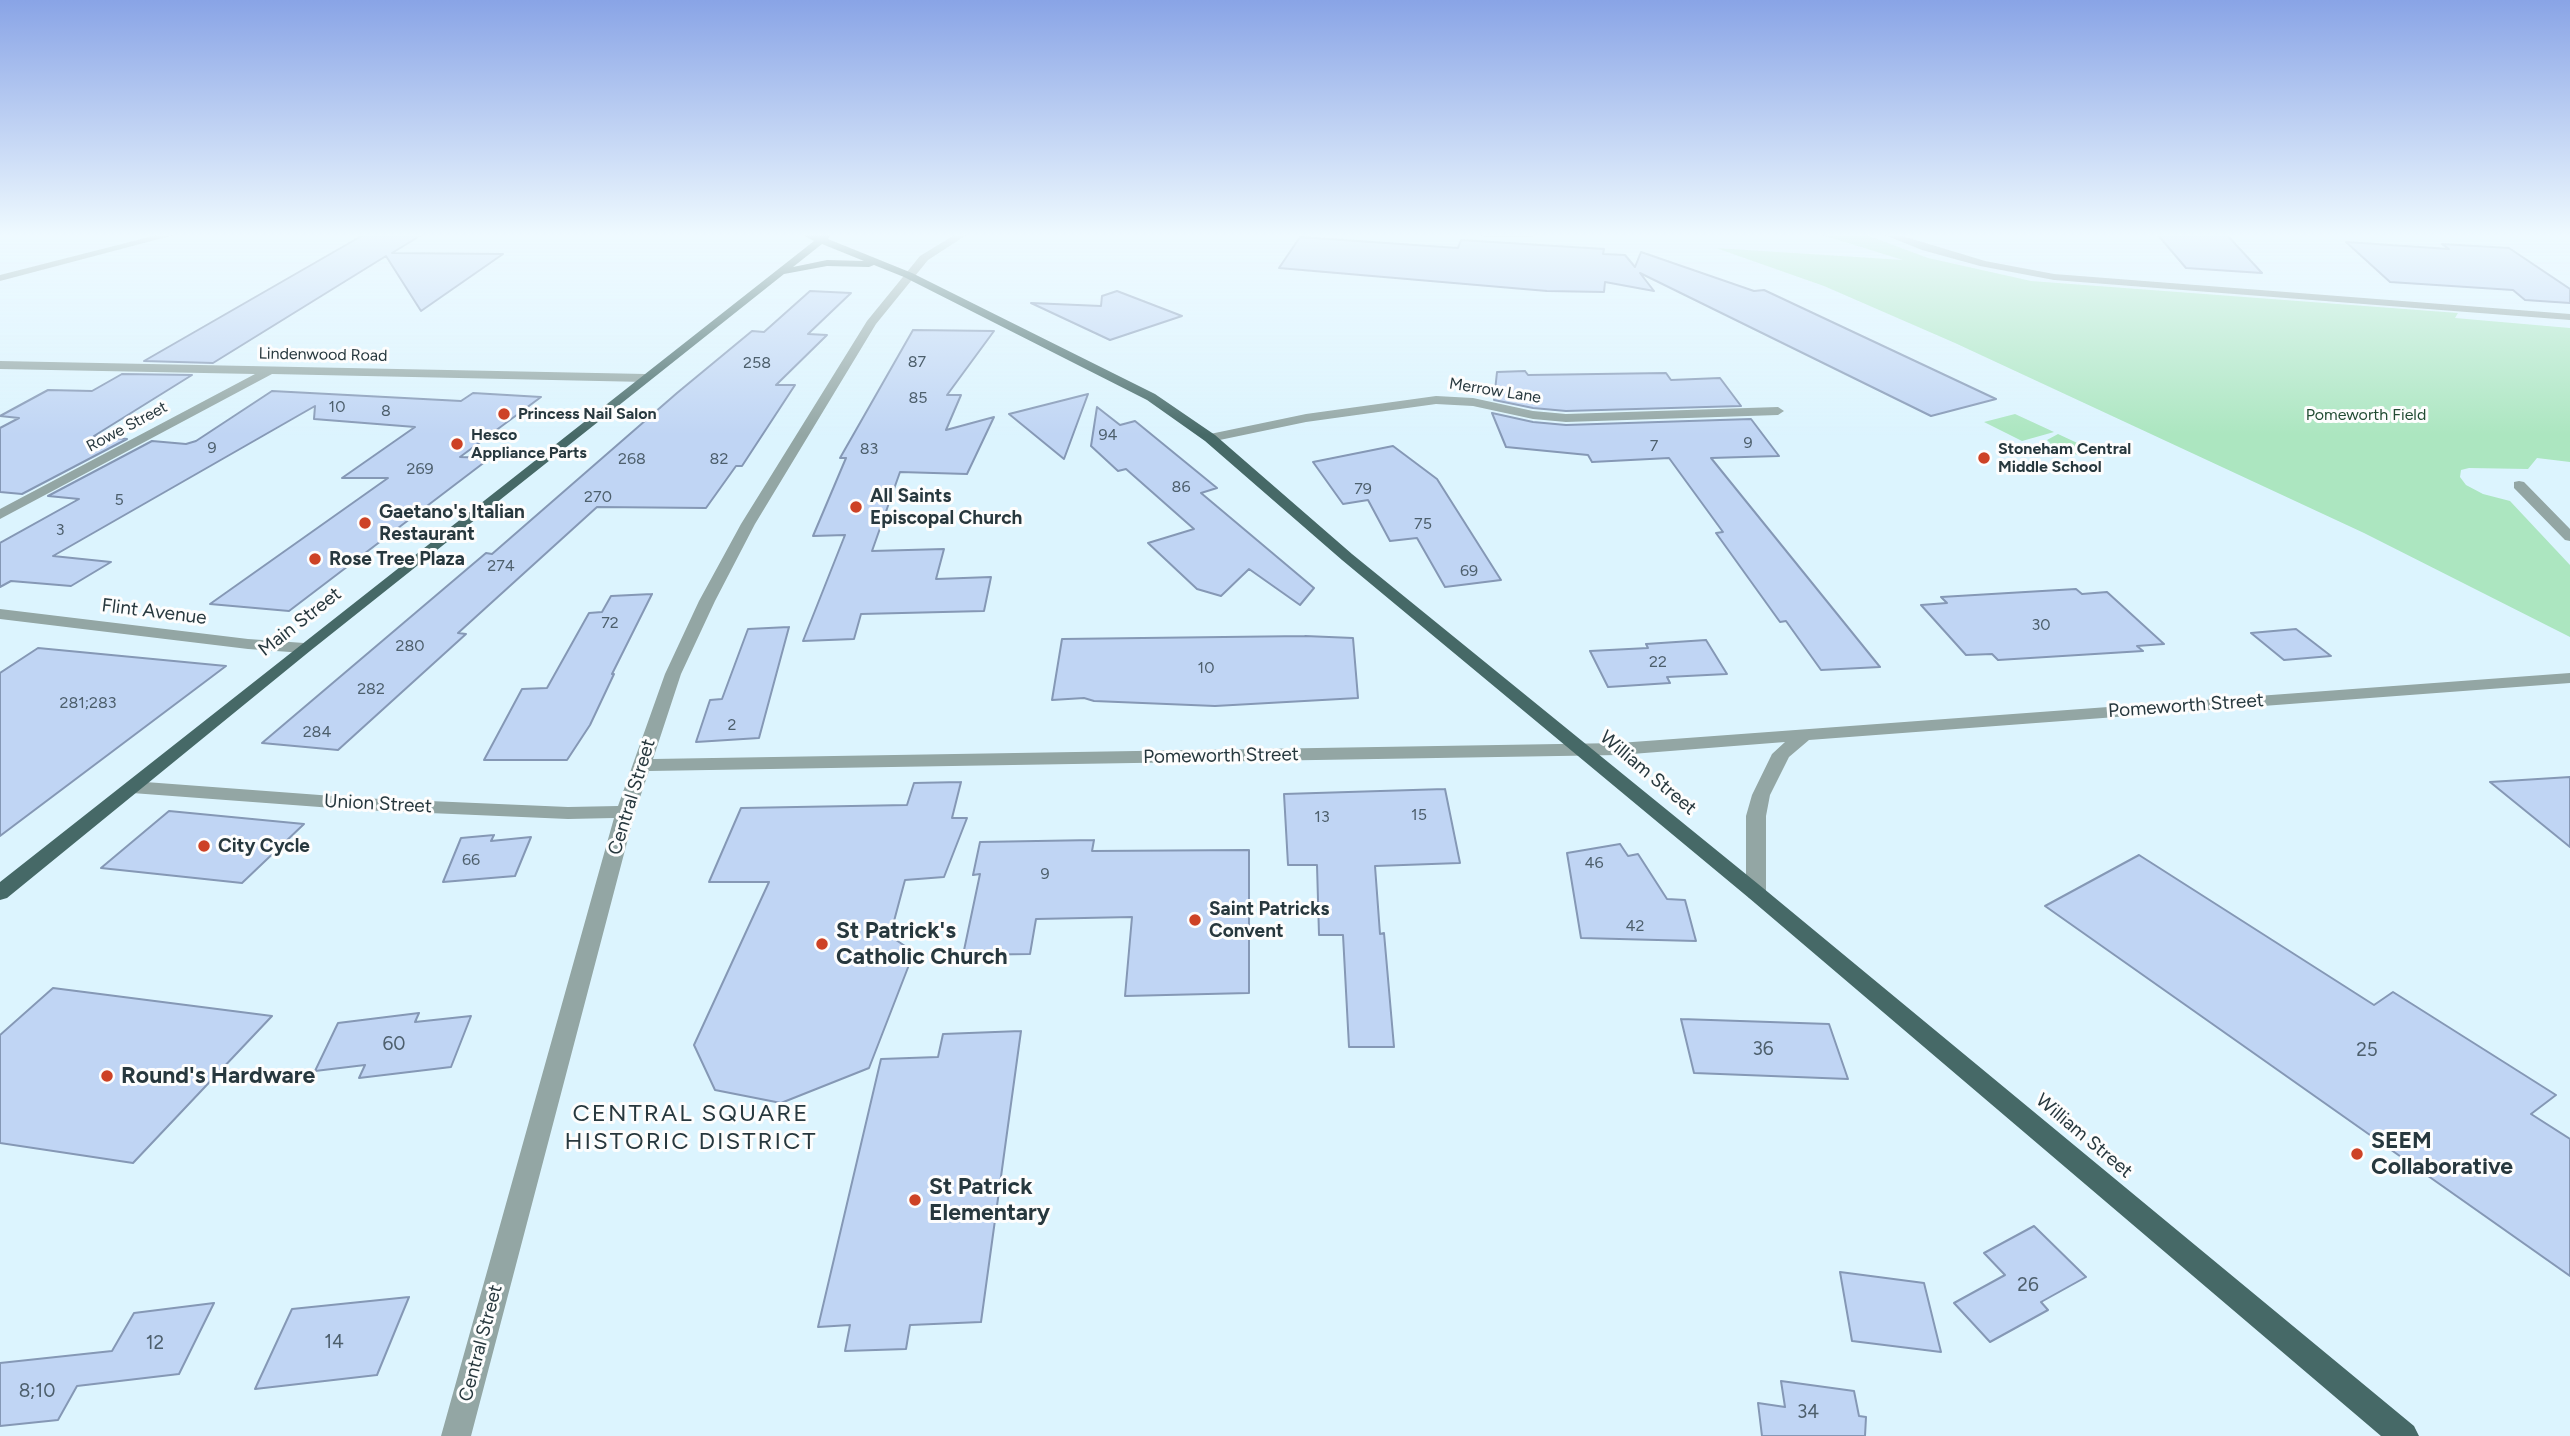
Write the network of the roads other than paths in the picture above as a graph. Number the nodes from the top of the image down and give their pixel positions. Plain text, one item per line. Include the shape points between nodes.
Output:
1 (744, 301) edge
2 (889, 301) edge
3 (960, 301) edge
4 (2364, 301) edge
5 (2570, 317) edge
6 (0, 365) edge
7 (271, 370) junction
8 (646, 378) junction
9 (1778, 411) dead end
10 (1210, 438) junction
11 (2519, 485) dead end
12 (0, 515) edge
13 (2570, 537) edge
14 (0, 614) edge
15 (304, 648) junction
16 (2570, 678) edge
17 (1802, 738) junction
18 (1583, 750) junction
19 (640, 765) junction
20 (132, 787) junction
21 (625, 812) junction
22 (0, 892) edge
23 (1756, 894) junction
24 (456, 1436) edge
25 (2404, 1436) edge

1 - 8 main road, Main Street
2 - 19 street, Central Street via 857,344 734,549 689,637
3 - 10 main road, William Street via 1151,397
4 - 5 street
6 - 7 street, Lindenwood Road
7 - 8 street, Lindenwood Road
7 - 12 street, Rowe Street
8 - 15 main road, Main Street
9 - 10 street, Merrow Lane via 1566,418 1473,402 1436,401 1306,418
10 - 18 main road, William Street
11 - 13 street
14 - 15 street, Flint Avenue
15 - 20 main road, Main Street
16 - 17 street, Pomeworth Street
17 - 18 street, Pomeworth Street
17 - 23 street via 1781,754 1761,795 1756,816
18 - 19 street, Pomeworth Street
18 - 23 main road, William Street
19 - 21 street, Central Street
20 - 21 street, Union Street via 360,804
20 - 22 main road, Main Street
21 - 24 street, Central Street
23 - 25 main road, William Street

